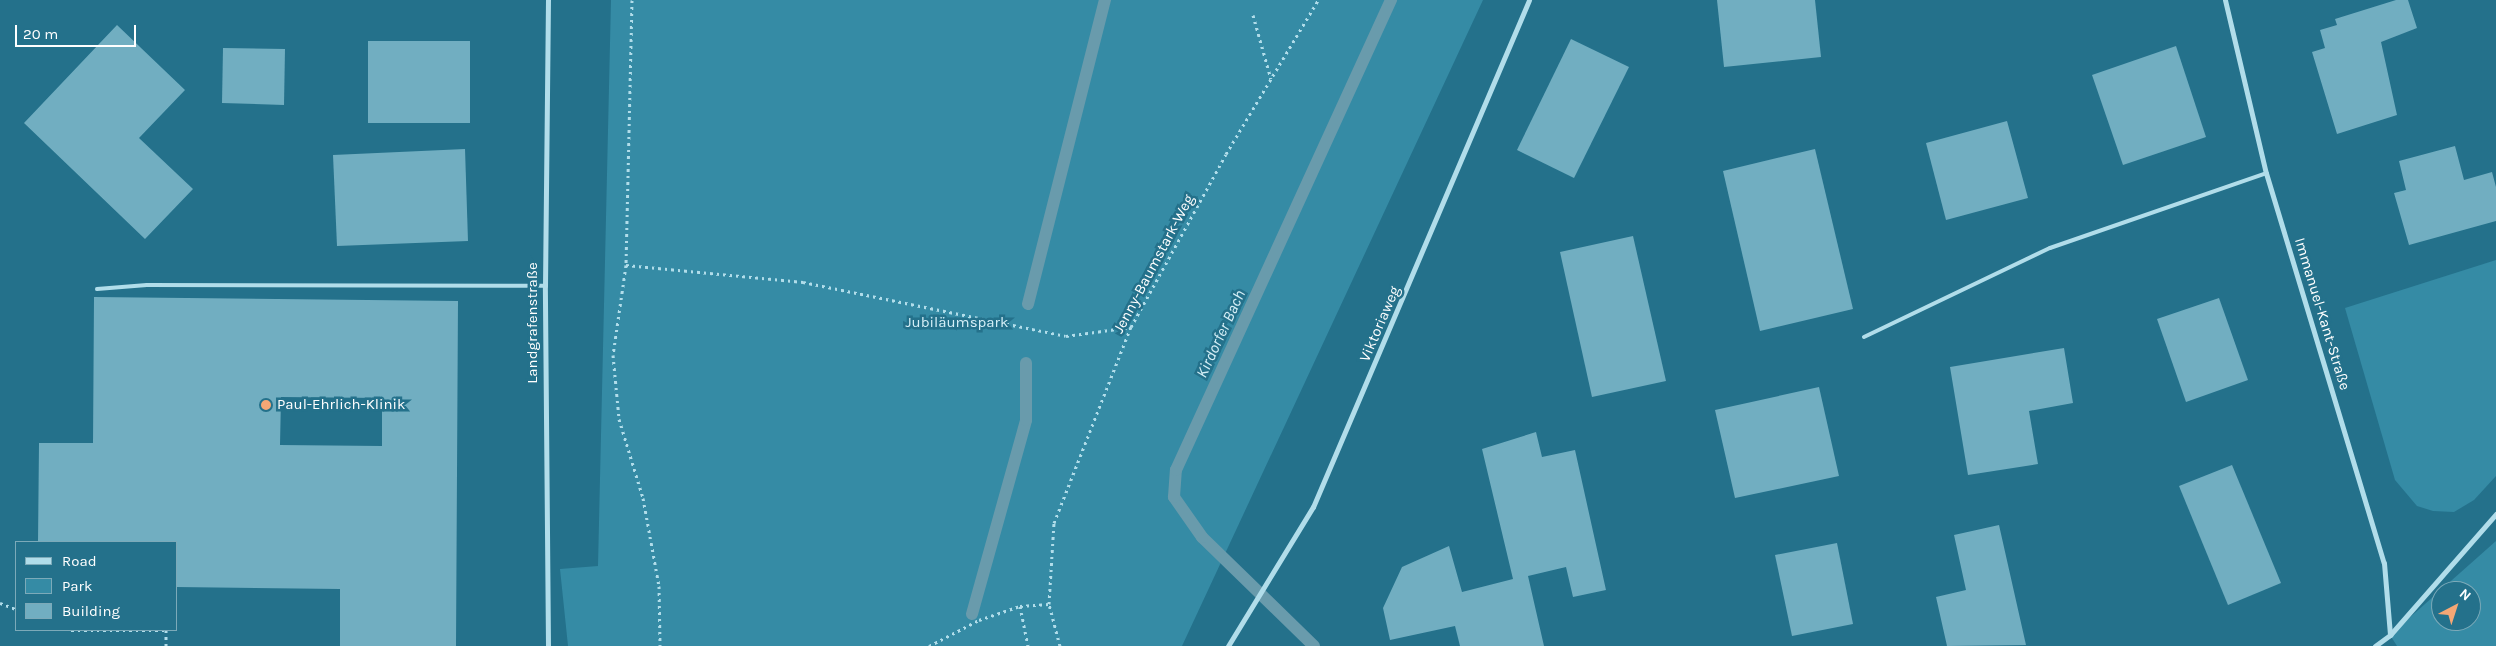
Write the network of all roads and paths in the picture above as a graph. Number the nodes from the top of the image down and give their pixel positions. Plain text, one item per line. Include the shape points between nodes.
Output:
1 (548, 0) edge
2 (632, 0) edge
3 (1318, 0) edge
4 (1530, 0) edge
5 (2225, 0) edge
6 (1253, 15) dead end
7 (1271, 79) junction
8 (2266, 173) junction
9 (626, 265) junction
10 (545, 286) junction
11 (97, 289) dead end
12 (1131, 327) junction
13 (1864, 338) dead end
14 (2496, 514) edge
15 (0, 603) edge
16 (1049, 604) junction
17 (1020, 606) junction
18 (15, 609) edge
19 (166, 631) edge
20 (2390, 635) junction
21 (166, 646) edge
22 (548, 646) edge
23 (660, 646) edge
24 (929, 646) edge
25 (1028, 646) edge
26 (1060, 646) edge
27 (1228, 646) edge
28 (2374, 646) edge

1 - 10 street, Landgrafenstraße
2 - 9 path
3 - 7 path, Jenny-Baumstark-Weg
4 - 27 street, Viktoriaweg via 1313,507
5 - 8 street, Immanuel-Kant-Straße
6 - 7 path
7 - 12 path, Jenny-Baumstark-Weg
8 - 13 lane via 2050,248
8 - 20 street, Immanuel-Kant-Straße via 2384,562
9 - 12 path via 803,282 1066,336
9 - 23 path via 613,355 619,419 643,498 658,586
10 - 11 lane via 147,285
10 - 22 street, Landgrafenstraße
12 - 16 path, Jenny-Baumstark-Weg via 1054,523
14 - 20 street
15 - 18 path
16 - 17 path
16 - 26 path, Jenny-Baumstark-Weg
17 - 24 path via 979,620
17 - 25 path
19 - 21 path
20 - 28 street

